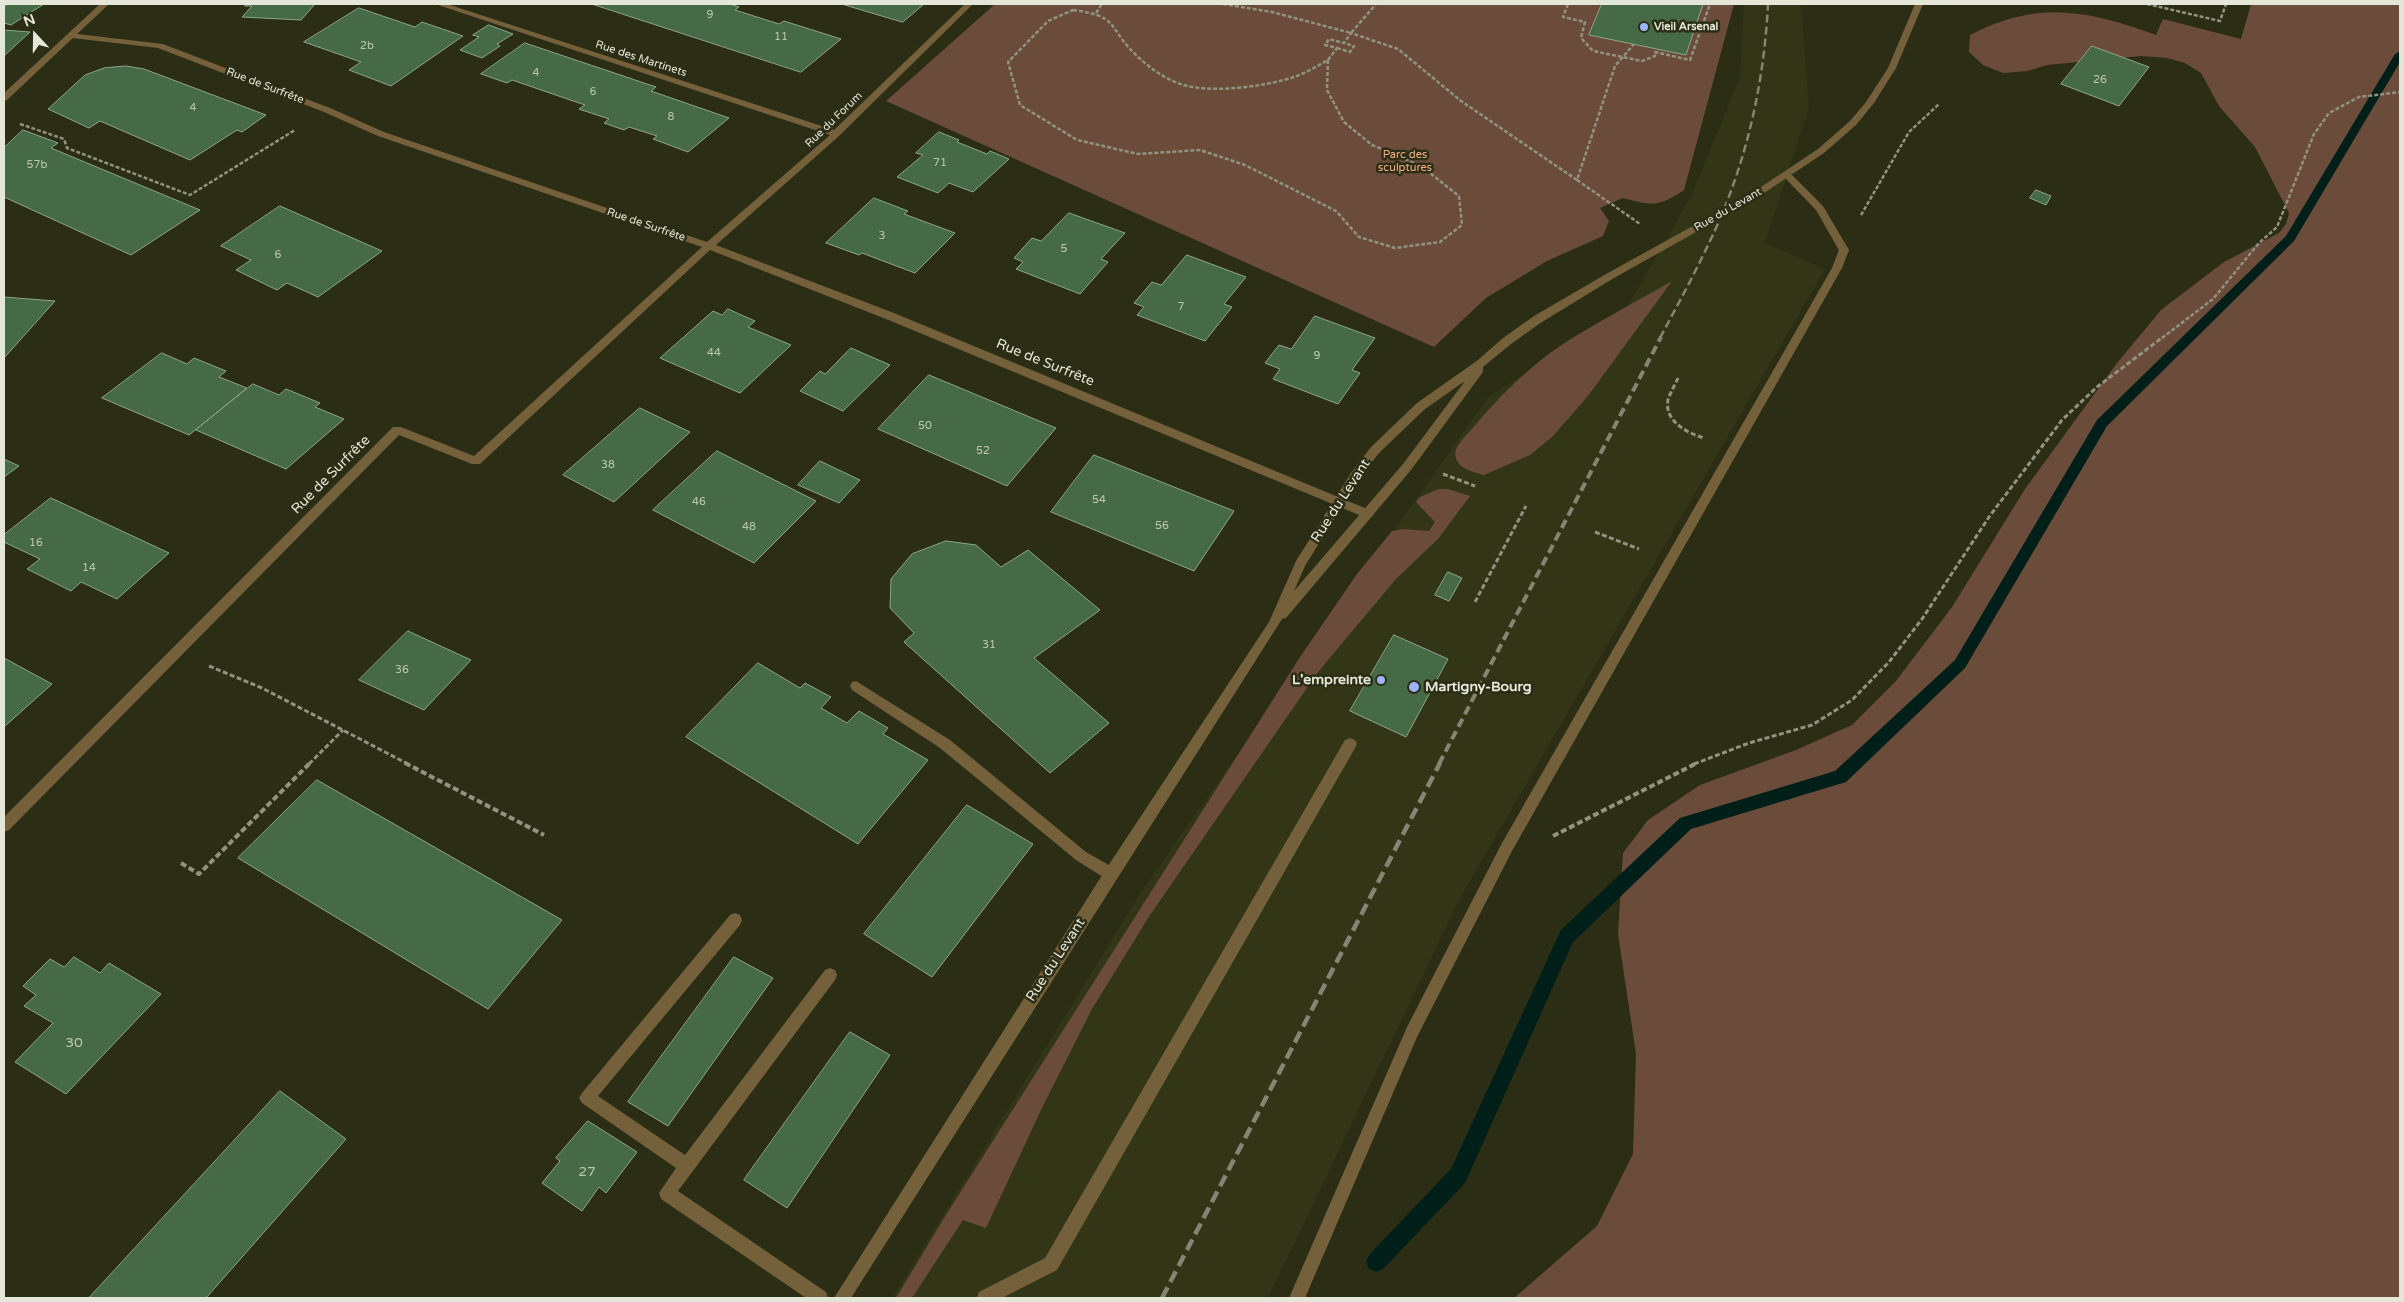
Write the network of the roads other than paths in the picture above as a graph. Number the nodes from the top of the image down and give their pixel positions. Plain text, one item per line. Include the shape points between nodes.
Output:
1 (105, 4) edge
2 (439, 4) edge
3 (969, 4) edge
4 (1919, 4) edge
5 (72, 35) junction
6 (4, 98) edge
7 (836, 134) junction
8 (1787, 175) junction
9 (709, 246) junction
10 (1482, 363) junction
11 (1340, 501) junction
12 (1368, 514) junction
13 (1274, 624) junction
14 (856, 686) dead end
15 (1350, 744) dead end
16 (4, 826) edge
17 (1111, 874) junction
18 (735, 920) dead end
19 (830, 975) dead end
20 (687, 1166) junction
21 (820, 1298) edge
22 (842, 1298) edge
23 (985, 1298) edge
24 (1297, 1298) edge

1 - 5 street
2 - 7 street, Rue des Martinets
3 - 7 street, Rue du Forum
4 - 8 street, Rue du Levant via 1892,68 1870,103 1821,151
5 - 6 street
5 - 9 street, Rue de Surfrête via 160,46 328,110 381,134
7 - 9 street, Rue du Forum
8 - 10 street, Rue du Levant via 1538,320
8 - 24 street via 1820,208 1844,250 1837,268 1489,882 1412,1032
9 - 11 street, Rue de Surfrête via 890,316
9 - 16 street, Rue de Surfrête via 476,461 398,430
10 - 11 street, Rue du Levant via 1421,406 1397,428 1375,450
10 - 12 street, Rue du Levant via 1416,455
11 - 12 street, Rue de Surfrête
11 - 13 street, Rue du Levant via 1300,564
12 - 13 street, Rue du Levant
13 - 17 street, Rue du Levant
14 - 17 street via 945,744 1081,856
15 - 23 street via 1051,1264
17 - 22 street, Rue du Levant
18 - 20 street via 587,1098
19 - 20 street
20 - 21 street via 668,1193

